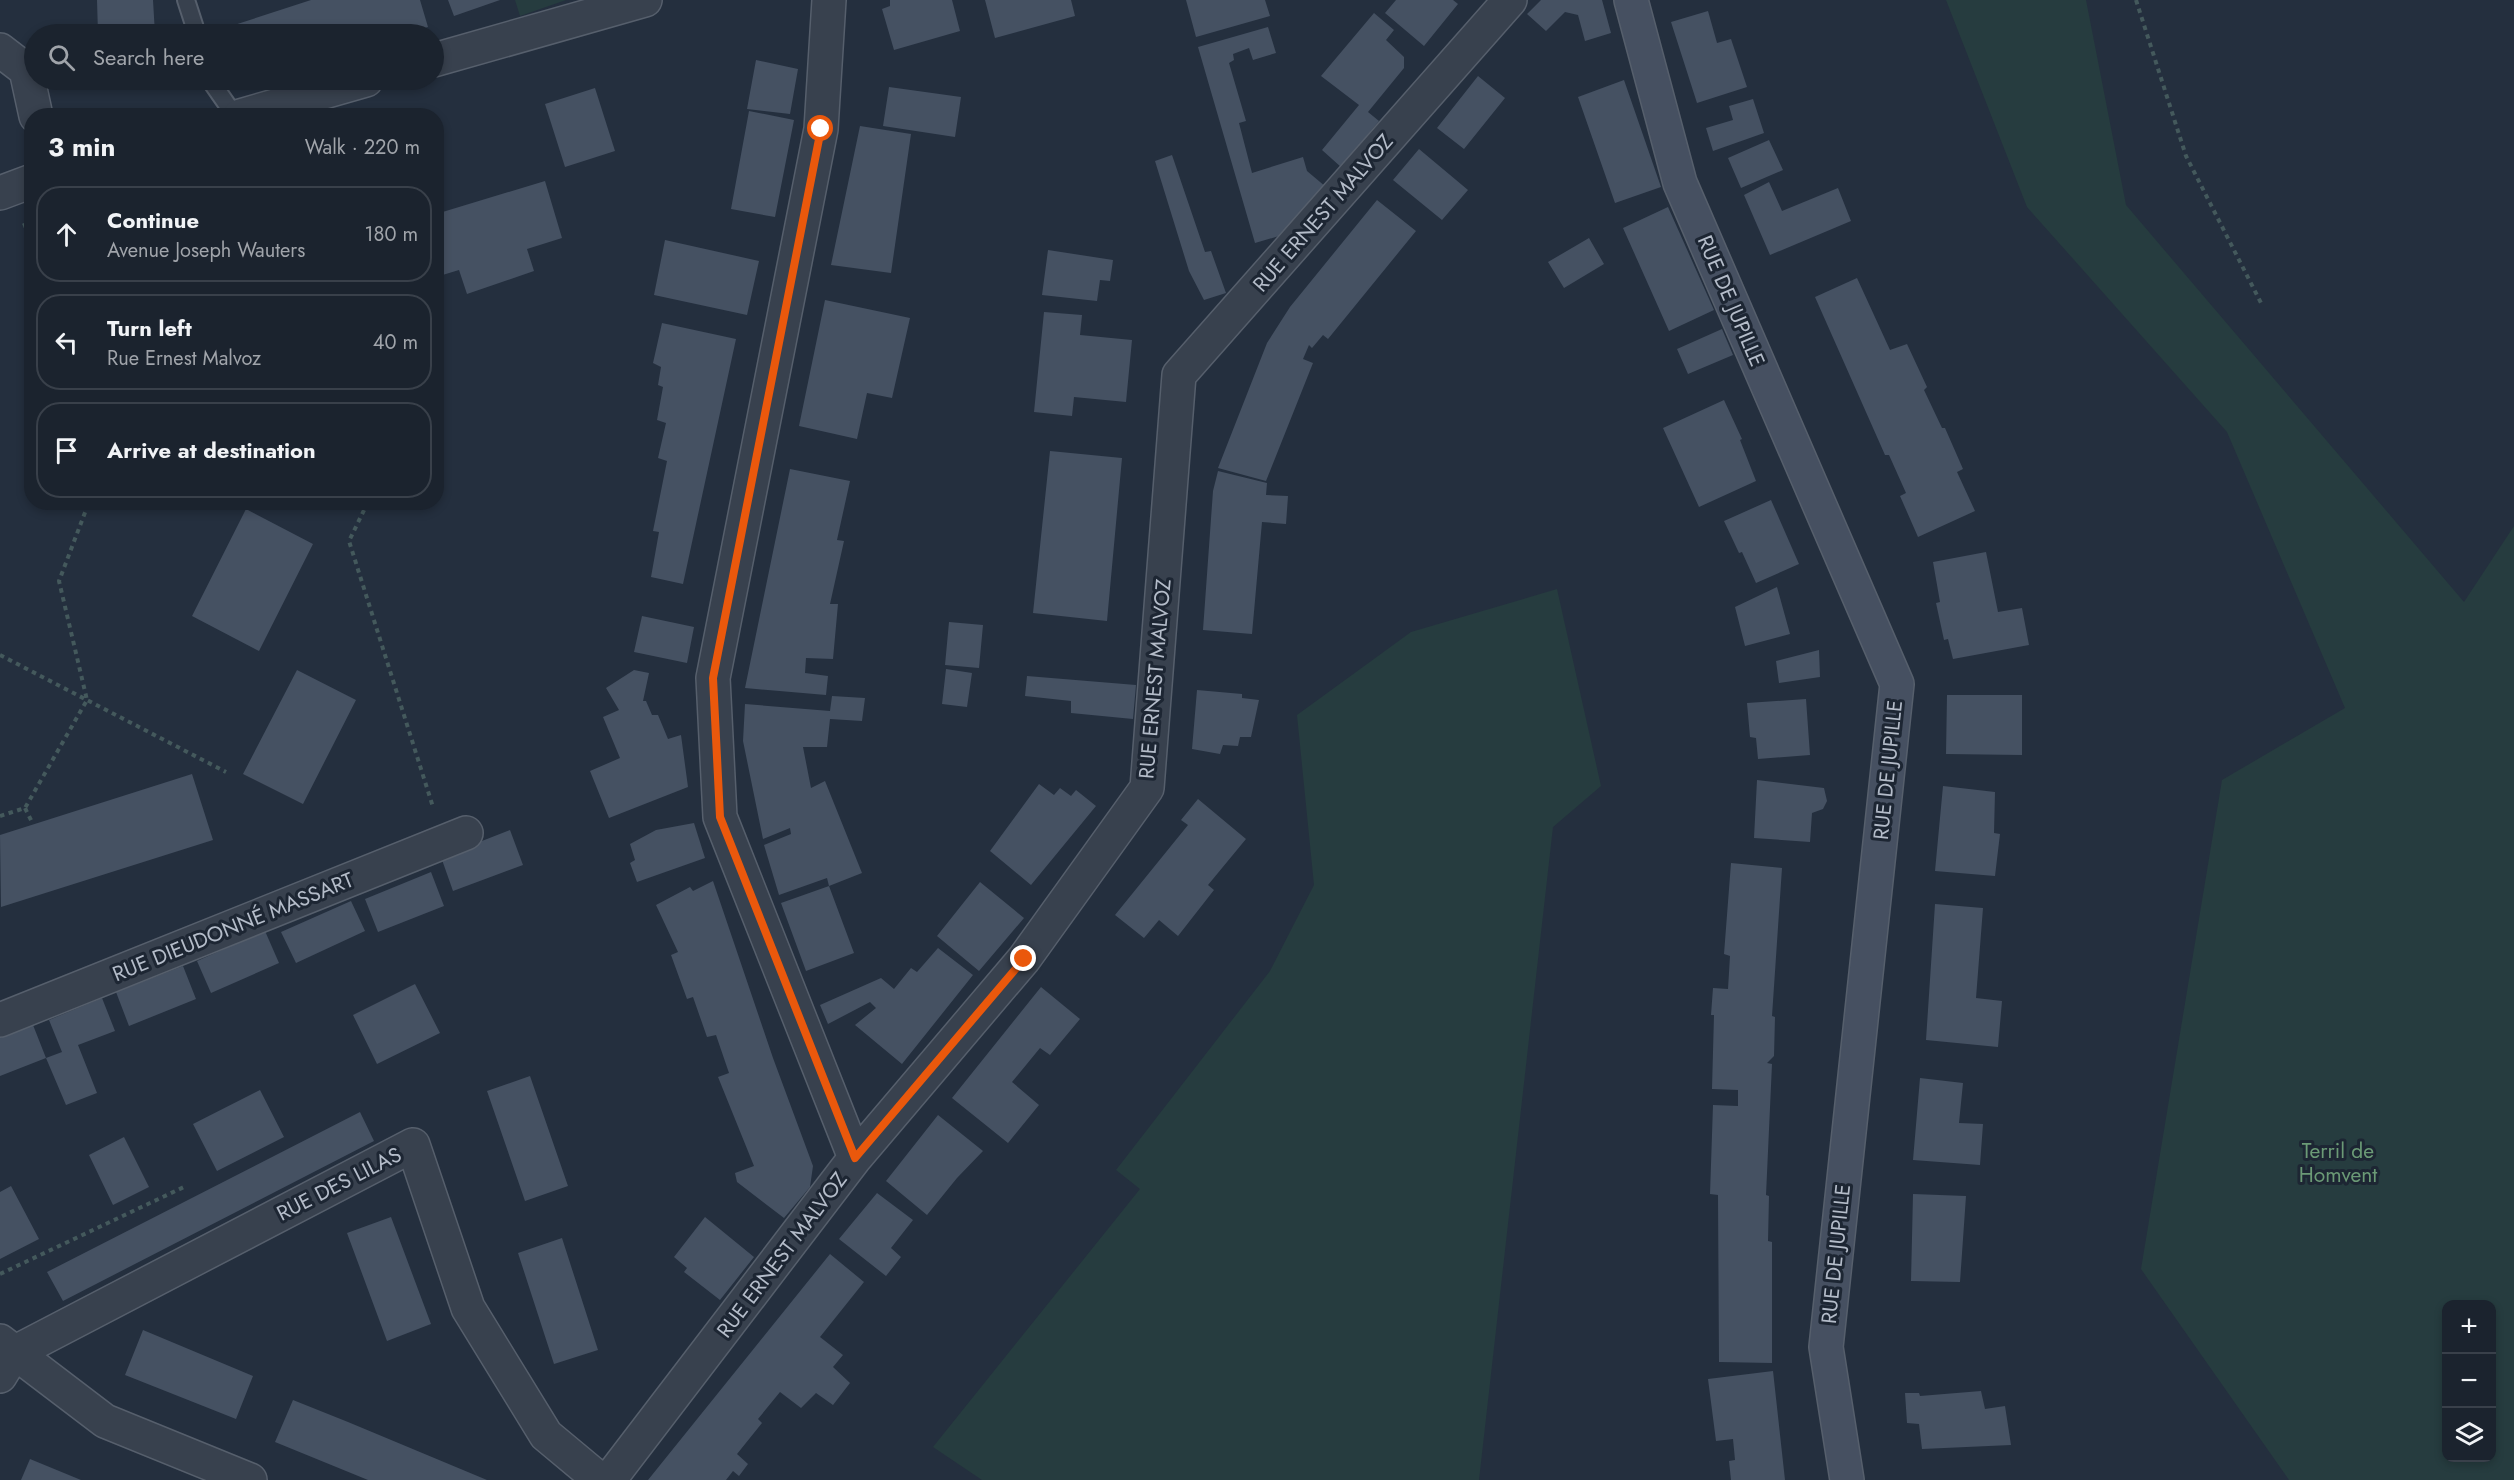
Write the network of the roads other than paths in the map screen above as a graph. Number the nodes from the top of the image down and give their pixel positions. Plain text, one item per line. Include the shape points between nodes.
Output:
1 (186, 0) edge
2 (645, 0) edge
3 (829, 0) edge
4 (1510, 0) edge
5 (1631, 0) edge
6 (193, 24) edge
7 (0, 50) edge
8 (444, 57) edge
9 (24, 68) edge
10 (30, 90) edge
11 (217, 90) edge
12 (331, 90) edge
13 (34, 108) edge
14 (229, 108) edge
15 (268, 108) edge
16 (24, 184) edge
17 (0, 193) edge
18 (455, 838) road end
19 (0, 1020) edge
20 (855, 1158) junction
21 (5, 1357) edge
22 (250, 1480) edge
23 (600, 1480) edge
24 (609, 1480) edge
25 (1847, 1480) edge

1 - 6 lane
2 - 8 street
3 - 20 street via 821,129 713,678 720,817
4 - 20 street, RUE ERNEST MALVOZ via 1179,375 1147,788 1024,959
5 - 25 street, RUE DE JUPILLE via 1680,183 1897,684 1826,1347
7 - 9 street
10 - 13 street
11 - 14 lane
12 - 15 street
16 - 17 street
18 - 19 street, RUE DIEUDONNÉ MASSART
20 - 24 street, RUE ERNEST MALVOZ
21 - 22 street via 105,1421
21 - 23 street, RUE DES LILAS via 413,1146 468,1308 546,1436

